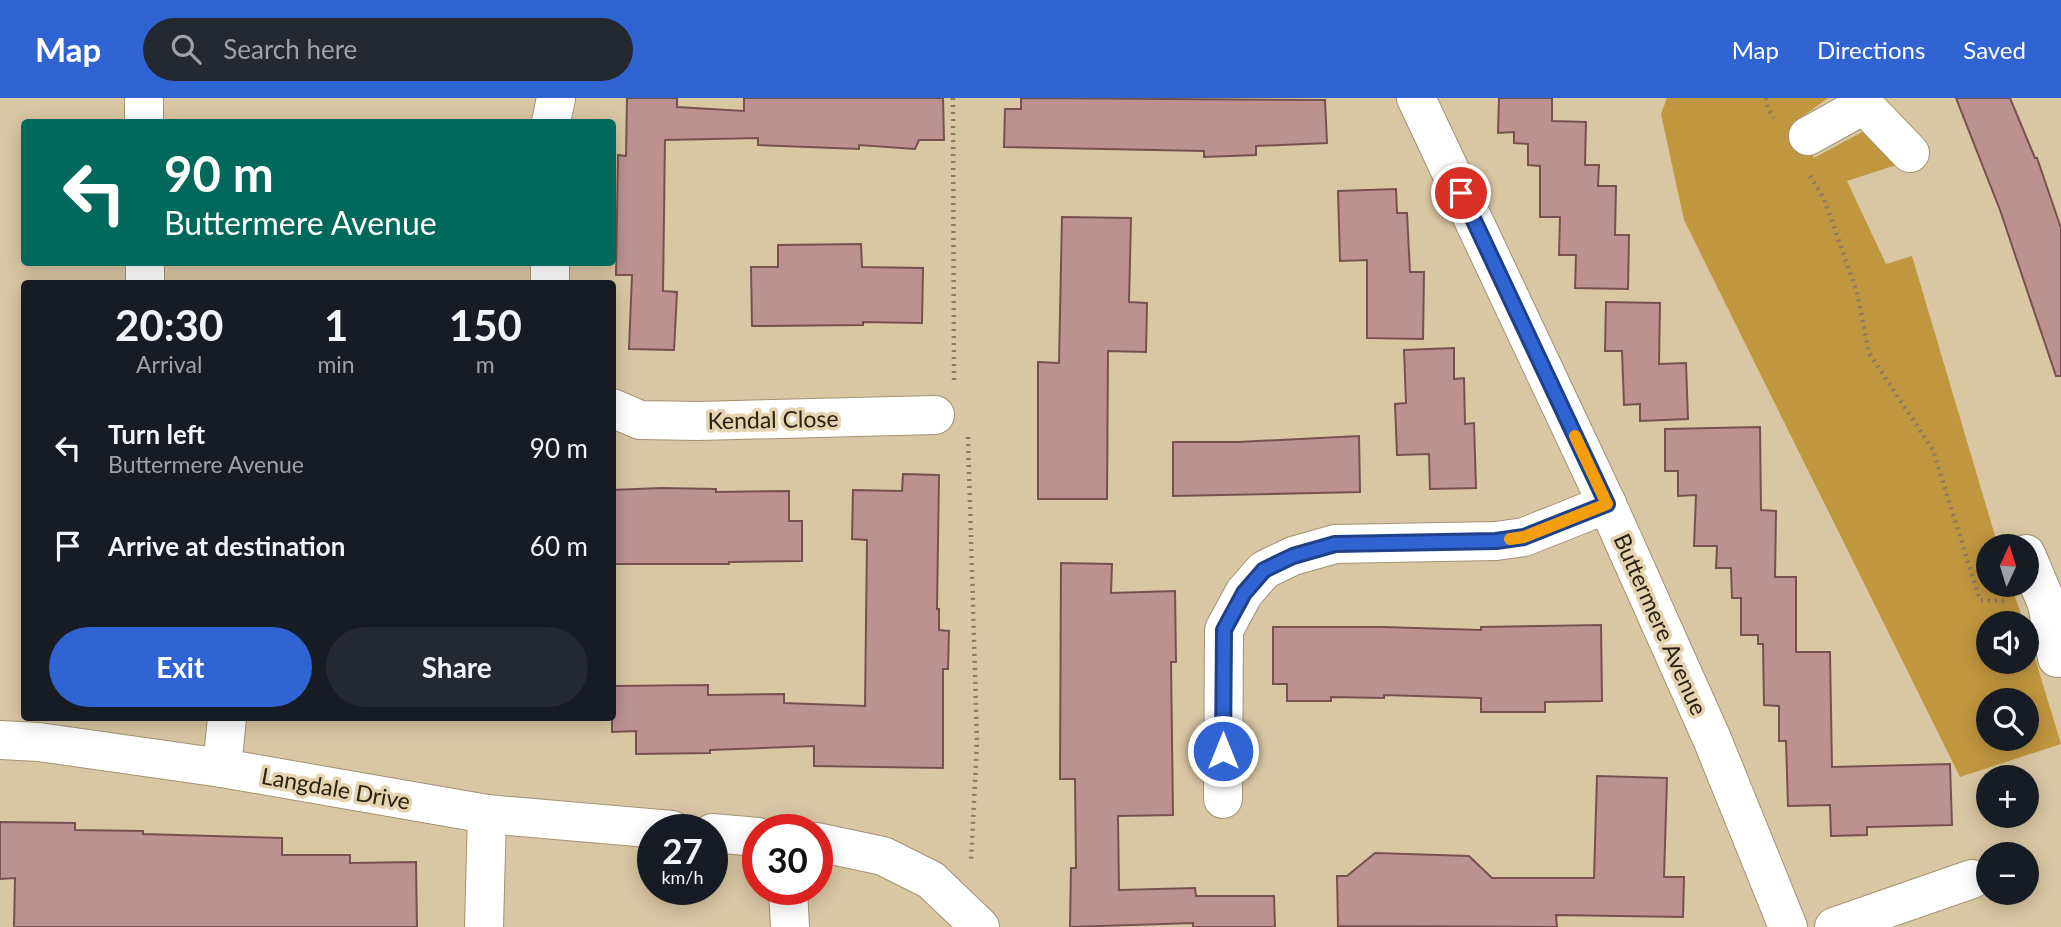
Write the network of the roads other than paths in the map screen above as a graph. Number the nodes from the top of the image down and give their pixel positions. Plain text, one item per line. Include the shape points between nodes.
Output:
1 (144, 98) edge
2 (556, 98) edge
3 (1416, 98) edge
4 (1863, 102) edge
5 (144, 119) edge
6 (552, 119) edge
7 (1795, 140) road end
8 (1910, 153) dead end
9 (616, 410) edge
10 (944, 414) road end
11 (1607, 504) junction
12 (2039, 574) edge
13 (2054, 601) edge
14 (2057, 658) dead end
15 (227, 721) edge
16 (0, 740) edge
17 (222, 768) junction
18 (1223, 799) dead end
19 (487, 814) junction
20 (637, 827) edge
21 (833, 845) edge
22 (1972, 879) dead end
23 (789, 905) edge
24 (974, 921) edge
25 (484, 927) edge
26 (790, 927) edge
27 (1788, 927) edge
28 (1835, 927) edge

1 - 5 street
2 - 6 street
3 - 11 street, Buttermere Avenue
4 - 7 street
4 - 8 street
9 - 10 street, Kendal Close via 640,420 686,421
11 - 18 street via 1524,537 1335,544 1264,570 1244,593 1224,630
11 - 27 street, Buttermere Avenue via 1712,739
12 - 13 street
13 - 14 street
15 - 17 street
16 - 17 street, Langdale Drive
17 - 19 street, Langdale Drive
19 - 20 street, Langdale Drive
19 - 25 street
21 - 24 street via 883,856 931,880
22 - 28 street
23 - 26 street

